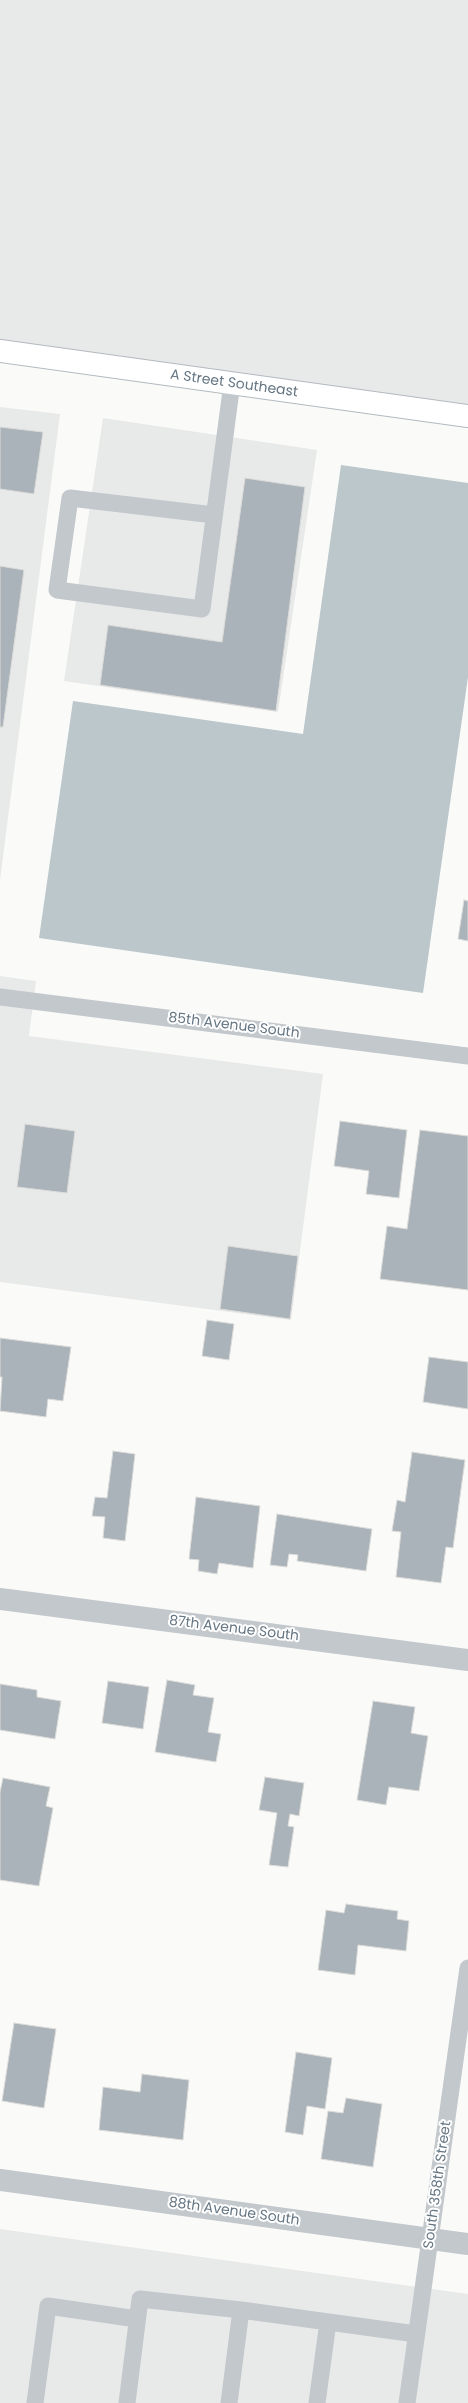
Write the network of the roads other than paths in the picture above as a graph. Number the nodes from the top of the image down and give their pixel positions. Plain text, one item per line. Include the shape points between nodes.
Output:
1 (0, 351) edge
2 (232, 383) junction
3 (468, 416) edge
4 (214, 515) junction
5 (0, 996) edge
6 (468, 1056) edge
7 (0, 1599) edge
8 (468, 1660) edge
9 (468, 1968) edge
10 (0, 2180) edge
11 (430, 2239) junction
12 (468, 2244) edge
13 (241, 2310) junction
14 (137, 2319) junction
15 (328, 2322) junction
16 (416, 2334) junction
17 (35, 2403) edge
18 (127, 2403) edge
19 (229, 2403) edge
20 (317, 2403) edge
21 (407, 2403) edge

1 - 2 main road, A Street Southeast
2 - 3 main road, A Street Southeast
2 - 4 lane
4 - 4 lane via 202,609 57,590 70,498
5 - 6 lane, 85th Avenue South
7 - 8 street, 87th Avenue South
9 - 11 lane, South 358th Street
10 - 11 street, 88th Avenue South
11 - 12 street, 88th Avenue South
11 - 16 lane, South 358th Street
13 - 14 lane via 140,2299
13 - 15 lane
13 - 19 lane
14 - 17 lane via 48,2306
14 - 18 lane
15 - 16 lane
15 - 20 lane
16 - 21 lane, South 358th Street

